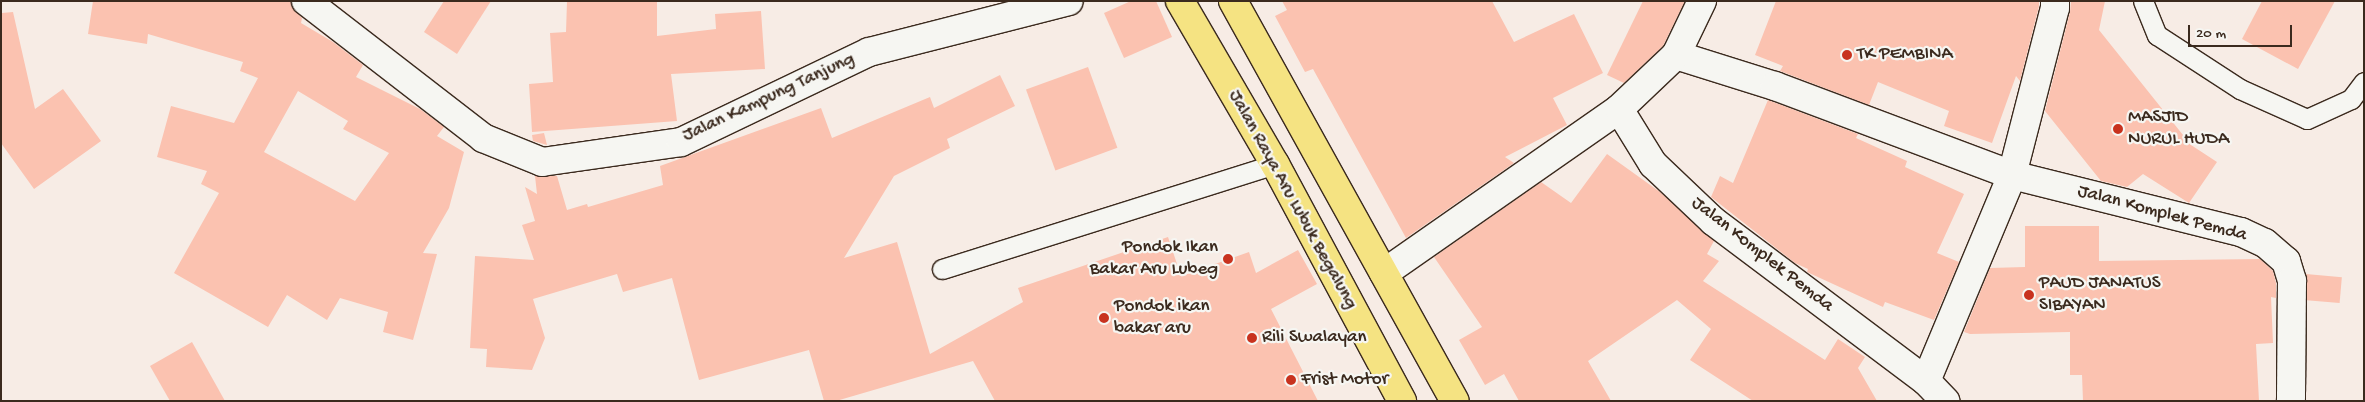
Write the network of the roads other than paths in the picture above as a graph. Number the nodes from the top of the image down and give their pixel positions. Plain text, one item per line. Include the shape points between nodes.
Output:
1 (306, 1) edge
2 (1069, 1) edge
3 (1180, 1) edge
4 (1233, 1) edge
5 (1702, 1) edge
6 (2055, 1) edge
7 (2143, 1) edge
8 (1676, 55) junction
9 (2364, 82) edge
10 (1619, 109) junction
11 (1275, 164) junction
12 (2012, 175) junction
13 (942, 269) dead end
14 (1384, 274) junction
15 (1926, 381) junction
16 (1402, 401) edge
17 (1455, 401) edge
18 (1945, 401) edge
19 (2291, 401) edge

1 - 2 street, Jalan Kampung Tanjung via 483,138 542,162 681,142 869,52
3 - 11 main road, Jalan Raya Aru Lubuk Begalung
4 - 14 main road
5 - 8 street
6 - 12 street
7 - 9 lane via 2157,34 2240,89 2307,119 2352,99
8 - 10 street
8 - 12 street, Jalan Komplek Pemda via 1775,86
10 - 14 street
10 - 15 street, Jalan Komplek Pemda via 1653,164 1713,221
11 - 13 lane
11 - 16 main road, Jalan Raya Aru Lubuk Begalung
12 - 15 street
12 - 19 street, Jalan Komplek Pemda via 2241,232 2278,252 2286,261 2292,282
14 - 17 main road
15 - 18 street, Jalan Komplek Pemda

